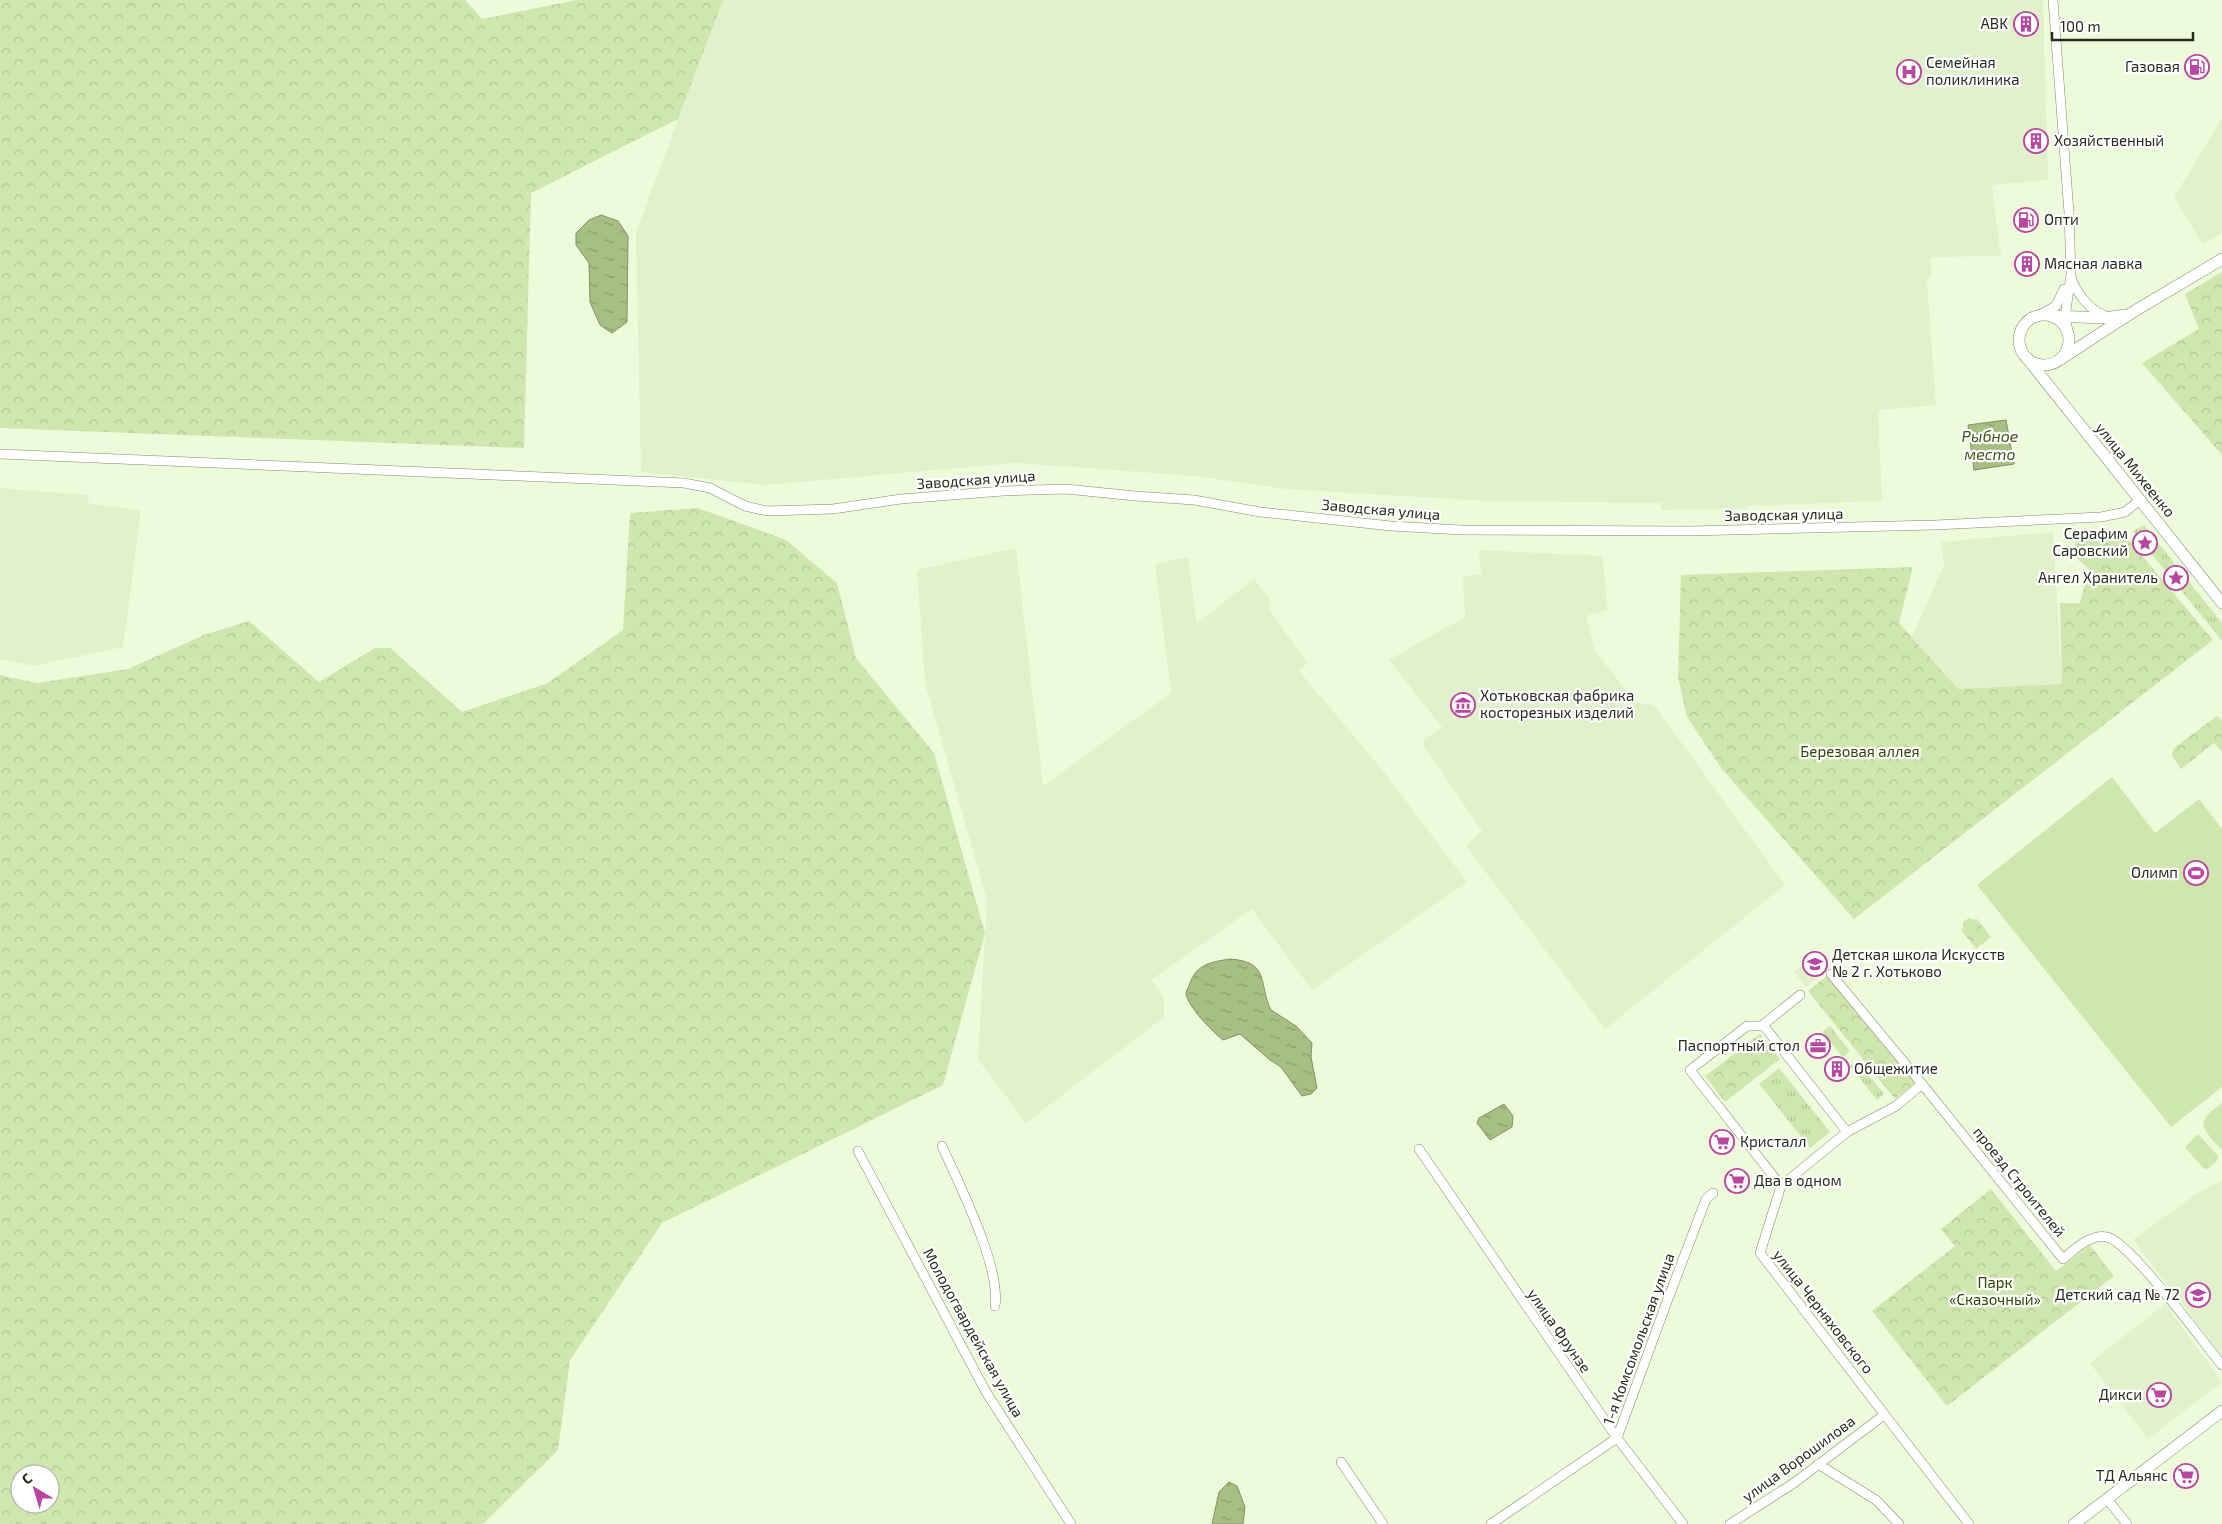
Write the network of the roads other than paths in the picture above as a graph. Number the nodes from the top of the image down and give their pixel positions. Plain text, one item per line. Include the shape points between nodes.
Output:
1 (2053, 0) edge
2 (2222, 259) edge
3 (2071, 272) junction
4 (2133, 312) junction
5 (2050, 316) junction
6 (2036, 317) junction
7 (2065, 317) junction
8 (2111, 318) junction
9 (2068, 332) junction
10 (2026, 357) junction
11 (2059, 360) junction
12 (2055, 394) junction
13 (0, 454) edge
14 (2140, 500) junction
15 (2222, 602) edge
16 (1831, 974) dead end
17 (1800, 995) dead end
18 (1764, 1026) junction
19 (1922, 1084) junction
20 (1847, 1132) junction
21 (942, 1146) dead end
22 (1419, 1150) dead end
23 (858, 1151) dead end
24 (1781, 1186) junction
25 (1713, 1193) dead end
26 (995, 1306) dead end
27 (2222, 1365) edge
28 (2222, 1411) edge
29 (1884, 1415) junction
30 (1617, 1438) junction
31 (1341, 1462) dead end
32 (1818, 1464) junction
33 (2106, 1499) junction
34 (1071, 1524) edge
35 (1383, 1524) edge
36 (1491, 1524) edge
37 (1683, 1524) edge
38 (1730, 1524) edge
39 (1899, 1524) edge
40 (1969, 1524) edge
41 (2074, 1524) edge
42 (2127, 1524) edge

1 - 3 street
2 - 4 street
3 - 6 street via 2056,306
3 - 7 street
3 - 8 street via 2086,303
4 - 8 street
4 - 11 street
5 - 6 street
5 - 7 street
5 - 9 street via 2064,325
6 - 10 street via 2021,330 2020,344
7 - 8 street
7 - 9 street
9 - 11 street via 2068,346
10 - 11 street via 2040,365
10 - 12 street, улица Михеенко
11 - 12 street via 2051,380
12 - 14 street, улица Михеенко
13 - 14 street, Заводская улица via 697,484 745,506 767,511 833,509 1003,490 1066,489 1194,500 1260,512 1391,526 1461,530 1690,531 1941,525 2101,517 2125,512
14 - 15 street, улица Михеенко
16 - 19 street
17 - 18 street
18 - 20 street
18 - 24 street via 1747,1026 1690,1070
19 - 20 street via 1896,1106
19 - 27 street, проезд Строителей via 2063,1259 2096,1237 2107,1237 2122,1245
20 - 24 street
21 - 26 street via 970,1208 996,1281
22 - 30 street, улица Фрунзе
23 - 34 street, Молодогвардейская улица via 986,1392
24 - 29 street, улица Черняховского via 1760,1253
25 - 30 street, 1-я Комсомольская улица via 1706,1199
28 - 33 street
29 - 32 street, улица Ворошилова
29 - 40 street, улица Черняховского
30 - 36 street, 1-я Комсомольская улица
30 - 37 street, улица Фрунзе
31 - 35 street
32 - 38 street, улица Ворошилова
32 - 39 street via 1876,1500
33 - 41 street
33 - 42 street

